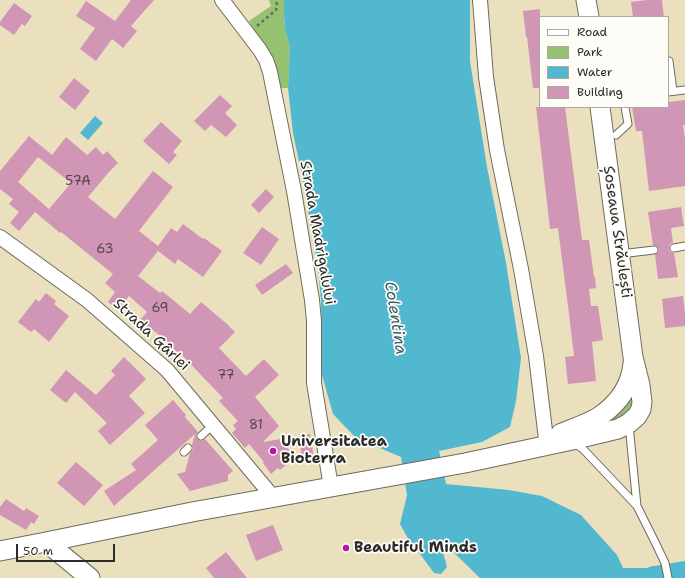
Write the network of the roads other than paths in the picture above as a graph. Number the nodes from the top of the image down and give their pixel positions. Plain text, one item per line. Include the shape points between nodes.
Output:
1 (222, 0) edge
2 (480, 0) edge
3 (586, 0) edge
4 (589, 16) edge
5 (669, 61) dead end
6 (685, 90) edge
7 (670, 92) edge
8 (600, 108) edge
9 (625, 108) edge
10 (616, 134) dead end
11 (0, 237) edge
12 (685, 246) edge
13 (674, 248) dead end
14 (654, 250) dead end
15 (620, 254) junction
16 (634, 357) junction
17 (629, 423) junction
18 (213, 425) junction
19 (201, 436) dead end
20 (546, 439) junction
21 (572, 440) junction
22 (512, 453) junction
23 (331, 487) junction
24 (273, 497) junction
25 (637, 506) junction
26 (46, 542) junction
27 (0, 551) edge
28 (90, 578) edge
29 (668, 578) edge

1 - 23 street, Strada Madrigalului via 260,50 270,72 294,191 312,300 314,383
2 - 20 street via 487,84 497,150 521,269
3 - 4 street
5 - 7 lane
6 - 7 lane
8 - 15 street, Șoseaua Străulești
9 - 10 lane via 628,124
11 - 18 street, Strada Gârlei via 87,300 167,370
12 - 13 lane
14 - 15 lane
15 - 16 street, Șoseaua Străulești
16 - 17 street via 642,402 637,416
16 - 20 street via 629,383 614,404 599,417
17 - 21 street via 618,429
17 - 25 lane
18 - 19 lane
18 - 24 street, Strada Gârlei
20 - 22 street
21 - 22 street
21 - 25 lane
22 - 23 street
23 - 24 street
24 - 26 street
25 - 29 lane via 656,544
26 - 27 street
26 - 28 street

